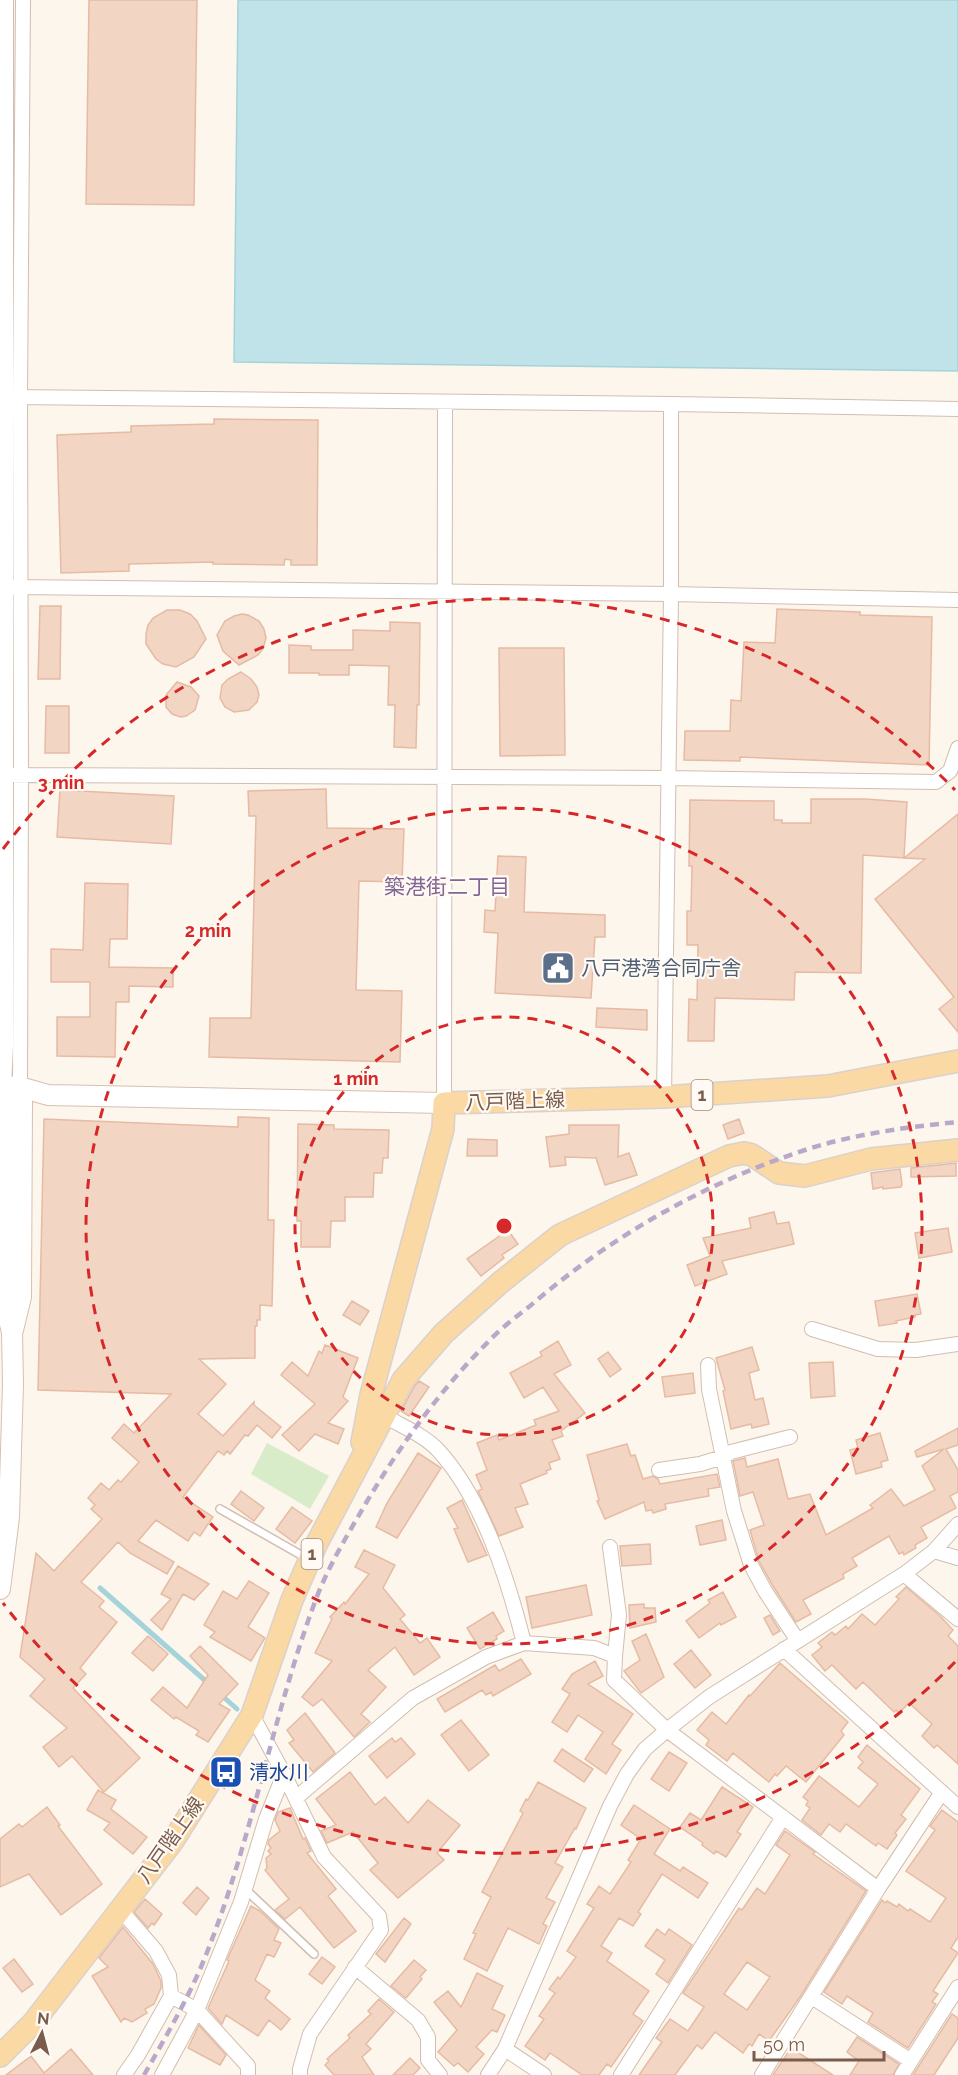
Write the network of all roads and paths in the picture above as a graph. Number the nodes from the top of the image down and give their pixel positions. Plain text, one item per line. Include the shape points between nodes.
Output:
1 (6, 0) edge
2 (23, 0) edge
3 (9, 397) edge
4 (445, 402) junction
5 (671, 404) junction
6 (958, 409) edge
7 (6, 587) junction
8 (21, 587) junction
9 (445, 591) junction
10 (671, 594) junction
11 (958, 600) edge
12 (958, 748) edge
13 (3, 775) edge
14 (21, 775) junction
15 (444, 778) junction
16 (669, 778) junction
17 (958, 1060) edge
18 (8, 1094) edge
19 (664, 1097) junction
20 (444, 1103) junction
21 (958, 1150) edge
22 (812, 1329) dead end
23 (6, 1332) edge
24 (958, 1344) edge
25 (6, 1354) edge
26 (708, 1365) dead end
27 (383, 1415) junction
28 (790, 1437) dead end
29 (723, 1457) junction
30 (357, 1467) junction
31 (659, 1470) dead end
32 (220, 1509) dead end
33 (5, 1517) edge
34 (958, 1524) edge
35 (610, 1547) dead end
36 (934, 1551) junction
37 (958, 1558) edge
38 (310, 1560) junction
39 (904, 1574) junction
40 (0, 1586) edge
41 (958, 1620) edge
42 (798, 1641) junction
43 (524, 1643) junction
44 (784, 1650) junction
45 (615, 1656) junction
46 (252, 1715) junction
47 (667, 1730) junction
48 (281, 1768) junction
49 (942, 1792) junction
50 (296, 1798) junction
51 (958, 1807) edge
52 (783, 1817) junction
53 (245, 1889) junction
54 (878, 1889) junction
55 (120, 1909) junction
56 (314, 1954) dead end
57 (355, 1967) junction
58 (958, 1987) edge
59 (171, 1996) junction
60 (812, 1997) junction
61 (197, 2010) junction
62 (506, 2049) junction
63 (0, 2056) edge
64 (911, 2061) junction
65 (124, 2075) edge
66 (162, 2075) edge
67 (248, 2075) edge
68 (300, 2075) edge
69 (440, 2075) edge
70 (488, 2075) edge
71 (544, 2075) edge
72 (621, 2075) edge
73 (762, 2075) edge
74 (903, 2075) edge

1 - 3 street
2 - 3 street
3 - 4 street
3 - 7 street
3 - 8 street
4 - 5 street
4 - 9 street
5 - 6 street
5 - 10 street
7 - 8 street
7 - 13 street
8 - 9 street
8 - 14 street
9 - 10 street
9 - 15 street
10 - 11 street
10 - 16 street
12 - 16 street via 950,771 936,782
13 - 14 street
13 - 18 street
14 - 15 street
14 - 18 street
15 - 16 street
15 - 20 street
16 - 19 street
17 - 19 main road, 八戸階上線 / 1 via 828,1086
18 - 20 street
18 - 23 street via 21,1297
19 - 20 main road, 八戸階上線 / 1
20 - 30 main road, 八戸階上線 / 1 via 443,1129 371,1395
21 - 27 main road, 八戸階上線 / 1 via 871,1159 805,1176 779,1173 752,1155 729,1156 560,1235 444,1333 403,1380
22 - 24 street via 878,1349 916,1350
23 - 25 street
25 - 33 street
26 - 29 street
27 - 30 main road, 八戸階上線 / 1
27 - 43 street via 438,1449 475,1504 512,1593
28 - 29 street
29 - 31 street
29 - 42 street via 751,1565
30 - 38 main road, 八戸階上線 / 1
32 - 38 lane
33 - 40 street
34 - 36 street
35 - 45 street via 619,1615
36 - 37 street
36 - 39 street
38 - 46 main road, 八戸階上線 / 1
39 - 41 street
39 - 42 street
42 - 44 street
43 - 45 street via 594,1648
43 - 50 street via 486,1657 414,1698
44 - 47 street via 709,1697
44 - 49 street
45 - 47 street via 614,1680
46 - 48 street
46 - 55 main road, 八戸階上線 / 1 via 173,1841
47 - 52 street
47 - 62 street via 645,1749 610,1806
48 - 50 street
48 - 53 street
49 - 51 street
49 - 54 street
50 - 57 street via 324,1857 379,1916 381,1930
52 - 54 street
52 - 72 street
53 - 56 lane
53 - 61 street
54 - 60 street
55 - 59 street via 156,1951 169,1975
55 - 63 main road, 八戸階上線 / 1 via 33,2023
57 - 68 street via 310,2034
57 - 69 street via 418,2020 428,2037 428,2060
58 - 64 street
59 - 61 street
59 - 65 street
60 - 64 street
60 - 73 street
61 - 66 street
61 - 67 street via 248,2066
62 - 70 street
62 - 71 street
64 - 74 street

